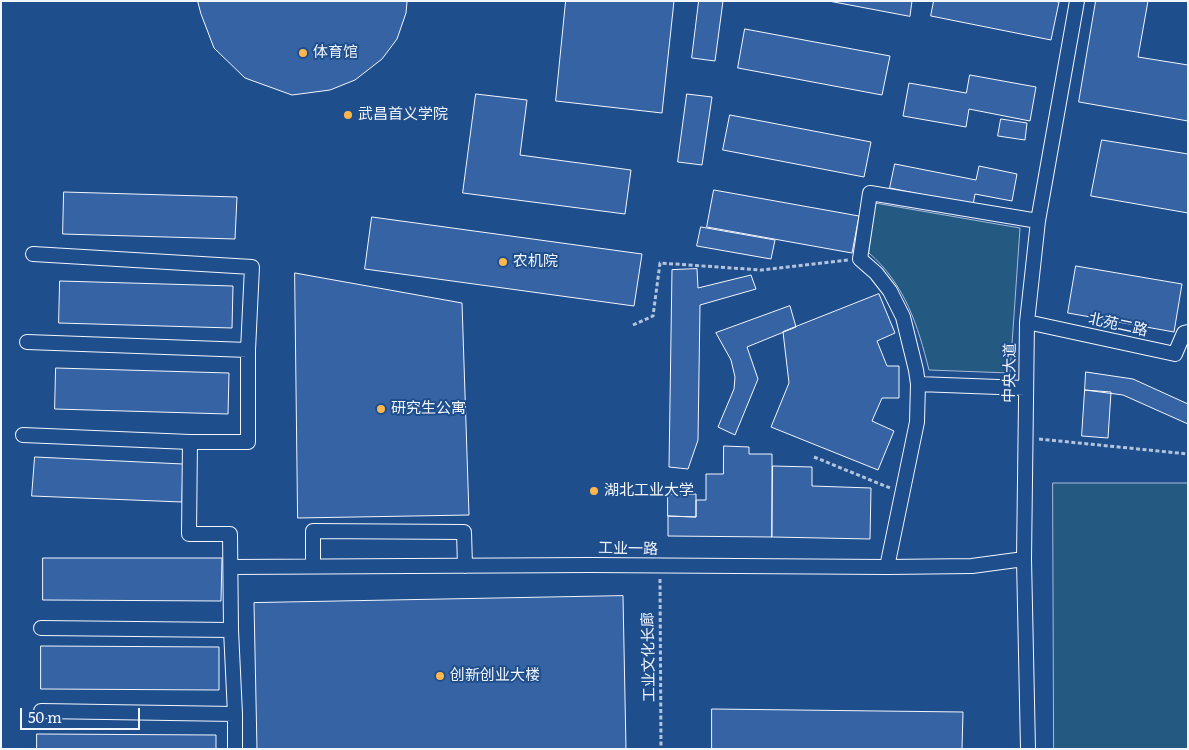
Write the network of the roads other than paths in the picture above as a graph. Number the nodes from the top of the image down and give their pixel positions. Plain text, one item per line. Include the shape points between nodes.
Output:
1 (1077, 1) edge
2 (1038, 221) junction
3 (33, 254) dead end
4 (1027, 322) junction
5 (1188, 332) edge
6 (27, 342) dead end
7 (248, 350) junction
8 (918, 384) junction
9 (1025, 388) junction
10 (23, 435) dead end
11 (190, 442) junction
12 (1024, 559) junction
13 (313, 566) junction
14 (465, 566) junction
15 (232, 567) junction
16 (887, 567) junction
17 (41, 628) dead end
18 (231, 630) junction
19 (41, 711) dead end
20 (235, 714) junction
21 (235, 749) edge
22 (1028, 749) edge

1 - 2 street, 中央大道
2 - 4 street, 中央大道
2 - 8 street via 870,193 860,259 890,291 903,317
3 - 7 street via 252,267
4 - 5 street, 北苑二路 via 1175,354 1184,333
4 - 9 street, 中央大道
6 - 7 street
7 - 11 street via 248,442
8 - 9 street
8 - 16 street via 917,422
9 - 12 street, 中央大道
10 - 11 street
11 - 15 street via 189,534 230,534
12 - 16 street, 工业一路 via 972,566
12 - 22 street, 中央大道
13 - 14 street, 工业一路
13 - 14 street via 313,531 464,532
13 - 15 street, 工业一路
14 - 16 street, 工业一路
15 - 18 street
17 - 18 street
18 - 20 street
19 - 20 street
20 - 21 street

